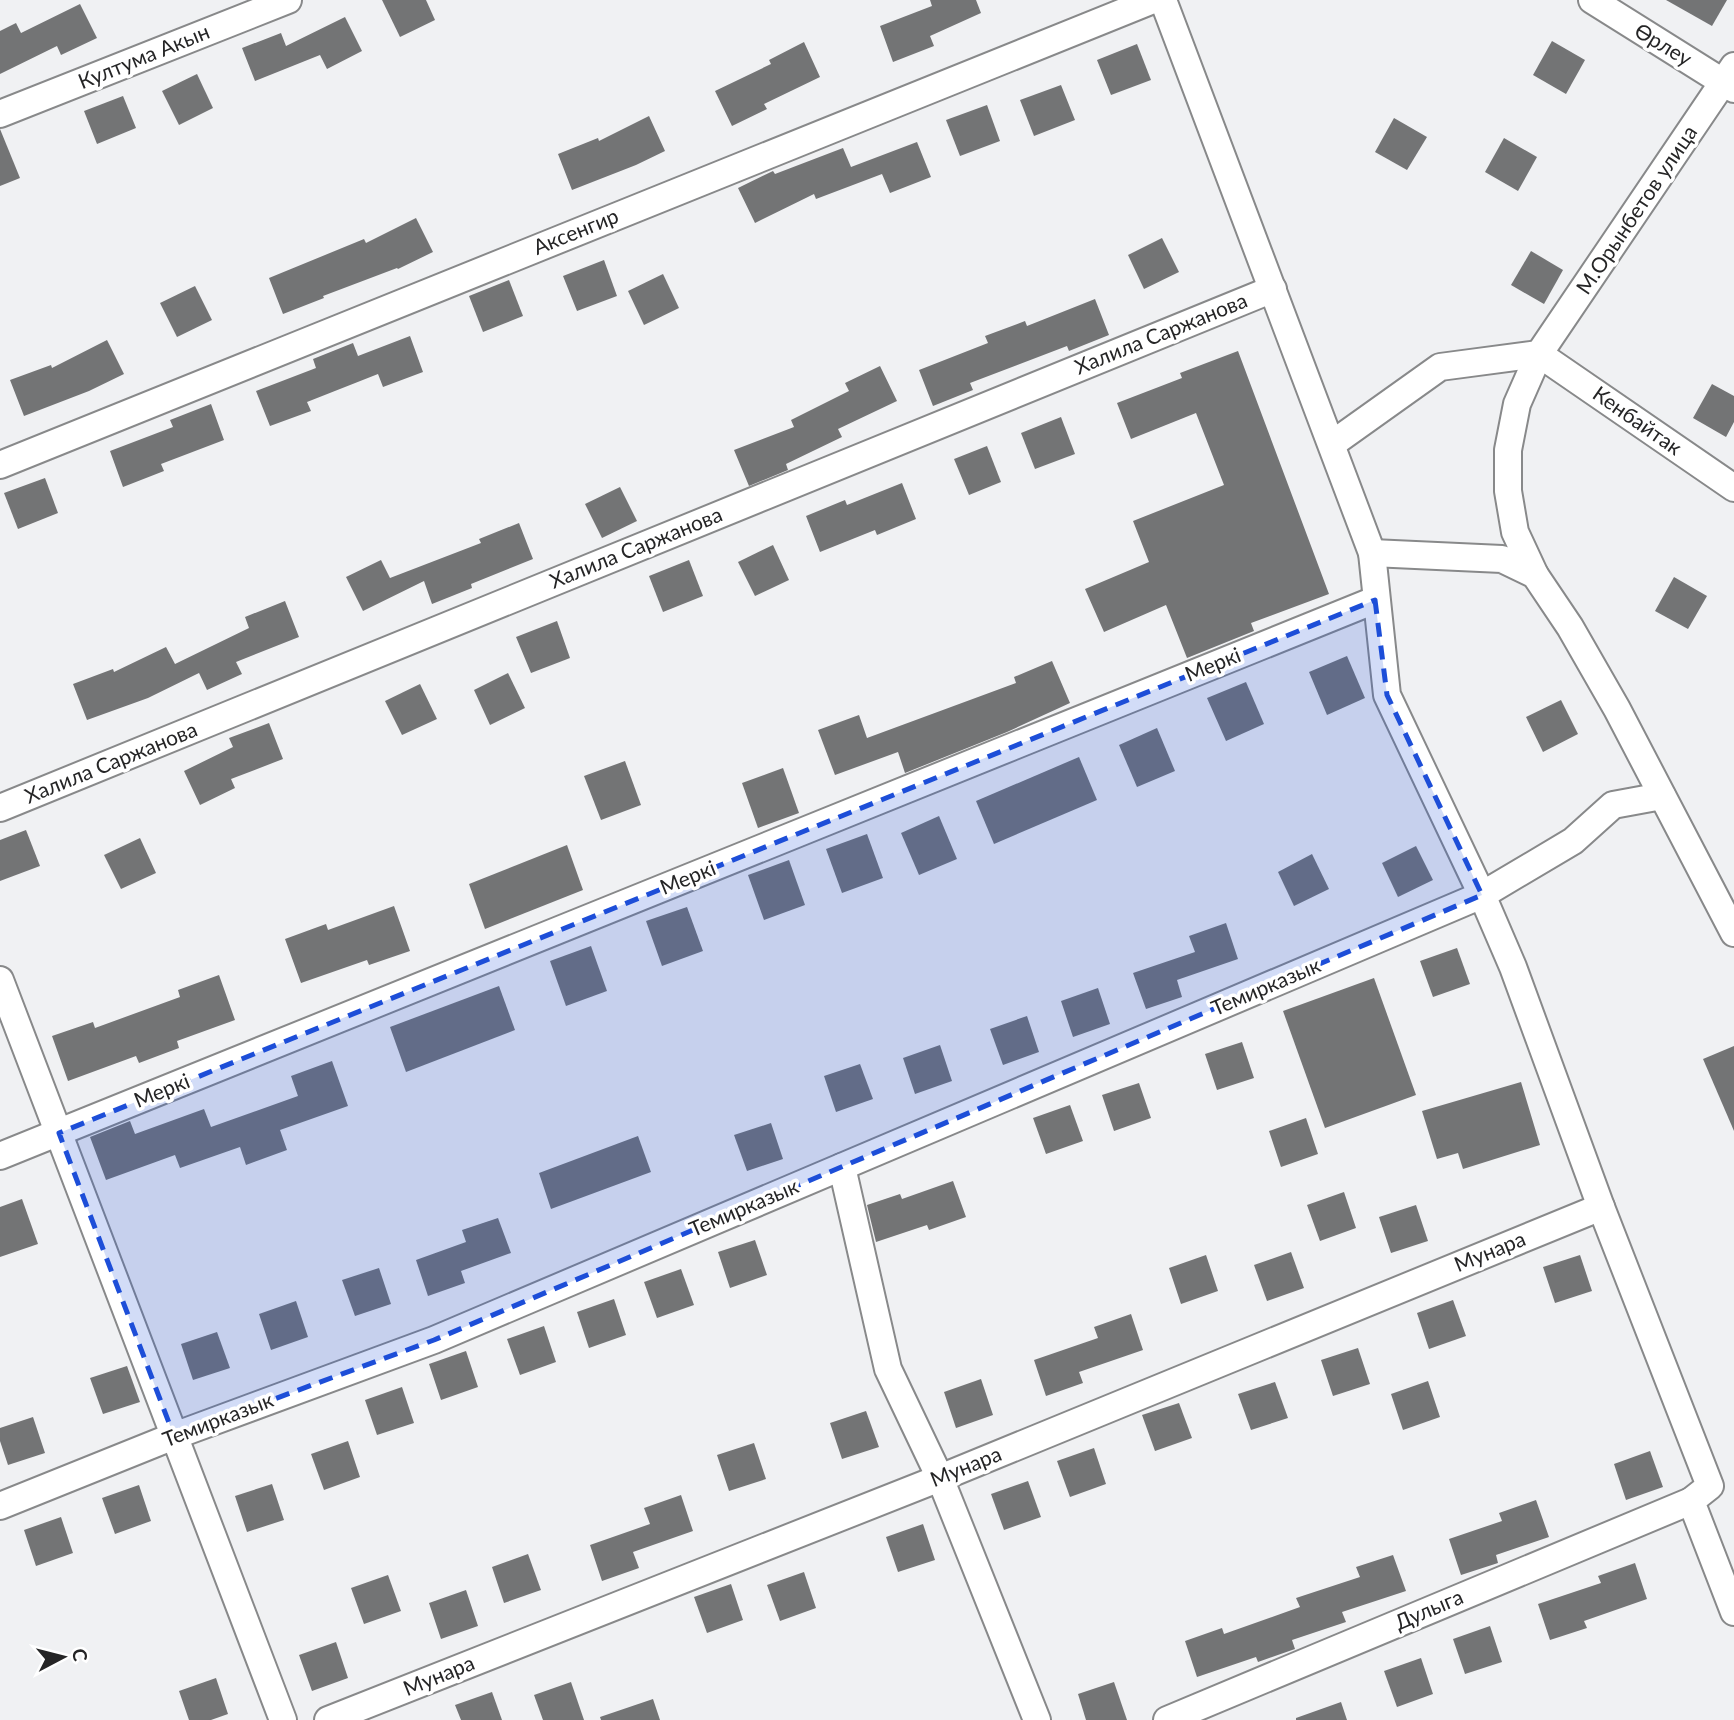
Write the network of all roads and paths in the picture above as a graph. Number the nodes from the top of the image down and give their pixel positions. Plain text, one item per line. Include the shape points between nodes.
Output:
1 (288, 0) edge
2 (1153, 0) edge
3 (1163, 0) edge
4 (1592, 0) edge
5 (1731, 79) edge
6 (0, 114) edge
7 (1273, 289) junction
8 (1539, 354) junction
9 (1332, 444) junction
10 (0, 465) edge
11 (1734, 488) edge
12 (1372, 553) junction
13 (1535, 575) junction
14 (1375, 600) junction
15 (1662, 796) junction
16 (0, 808) edge
17 (1482, 895) junction
18 (1734, 933) edge
19 (0, 980) edge
20 (59, 1133) junction
21 (0, 1156) edge
22 (842, 1167) junction
23 (1601, 1208) junction
24 (174, 1436) junction
25 (940, 1478) junction
26 (1691, 1501) junction
27 (0, 1506) edge
28 (1734, 1612) edge
29 (282, 1720) edge
30 (328, 1720) edge
31 (1037, 1720) edge
32 (1167, 1720) edge

1 - 6 street, Култума Акын
2 - 10 street, Аксенгир
3 - 7 street
4 - 5 street, Өрлеу
5 - 8 street, М.Орынбетов улица
7 - 9 street
7 - 16 street, Халила Саржанова
8 - 9 street via 1440,367
8 - 11 street, Кенбайтак
8 - 13 street, М.Орынбетов улица via 1517,404 1508,450 1515,532
9 - 12 street
12 - 13 street via 1502,559
12 - 14 street
13 - 15 street, М.Орынбетов улица via 1570,627
14 - 17 street via 1387,695
14 - 20 street, Меркі
15 - 17 street, Темирказык via 1613,806 1573,841
15 - 18 street, М.Орынбетов улица
17 - 22 street, Темирказык
17 - 23 street
19 - 20 street
20 - 21 street, Меркі
20 - 24 street
22 - 24 street, Темирказык via 434,1340
22 - 25 street via 888,1369
23 - 25 street, Мунара
23 - 26 street via 1710,1486
24 - 27 street, Темирказык
24 - 29 street
25 - 30 street, Мунара
25 - 31 street
26 - 28 street
26 - 32 street, Дулыга

